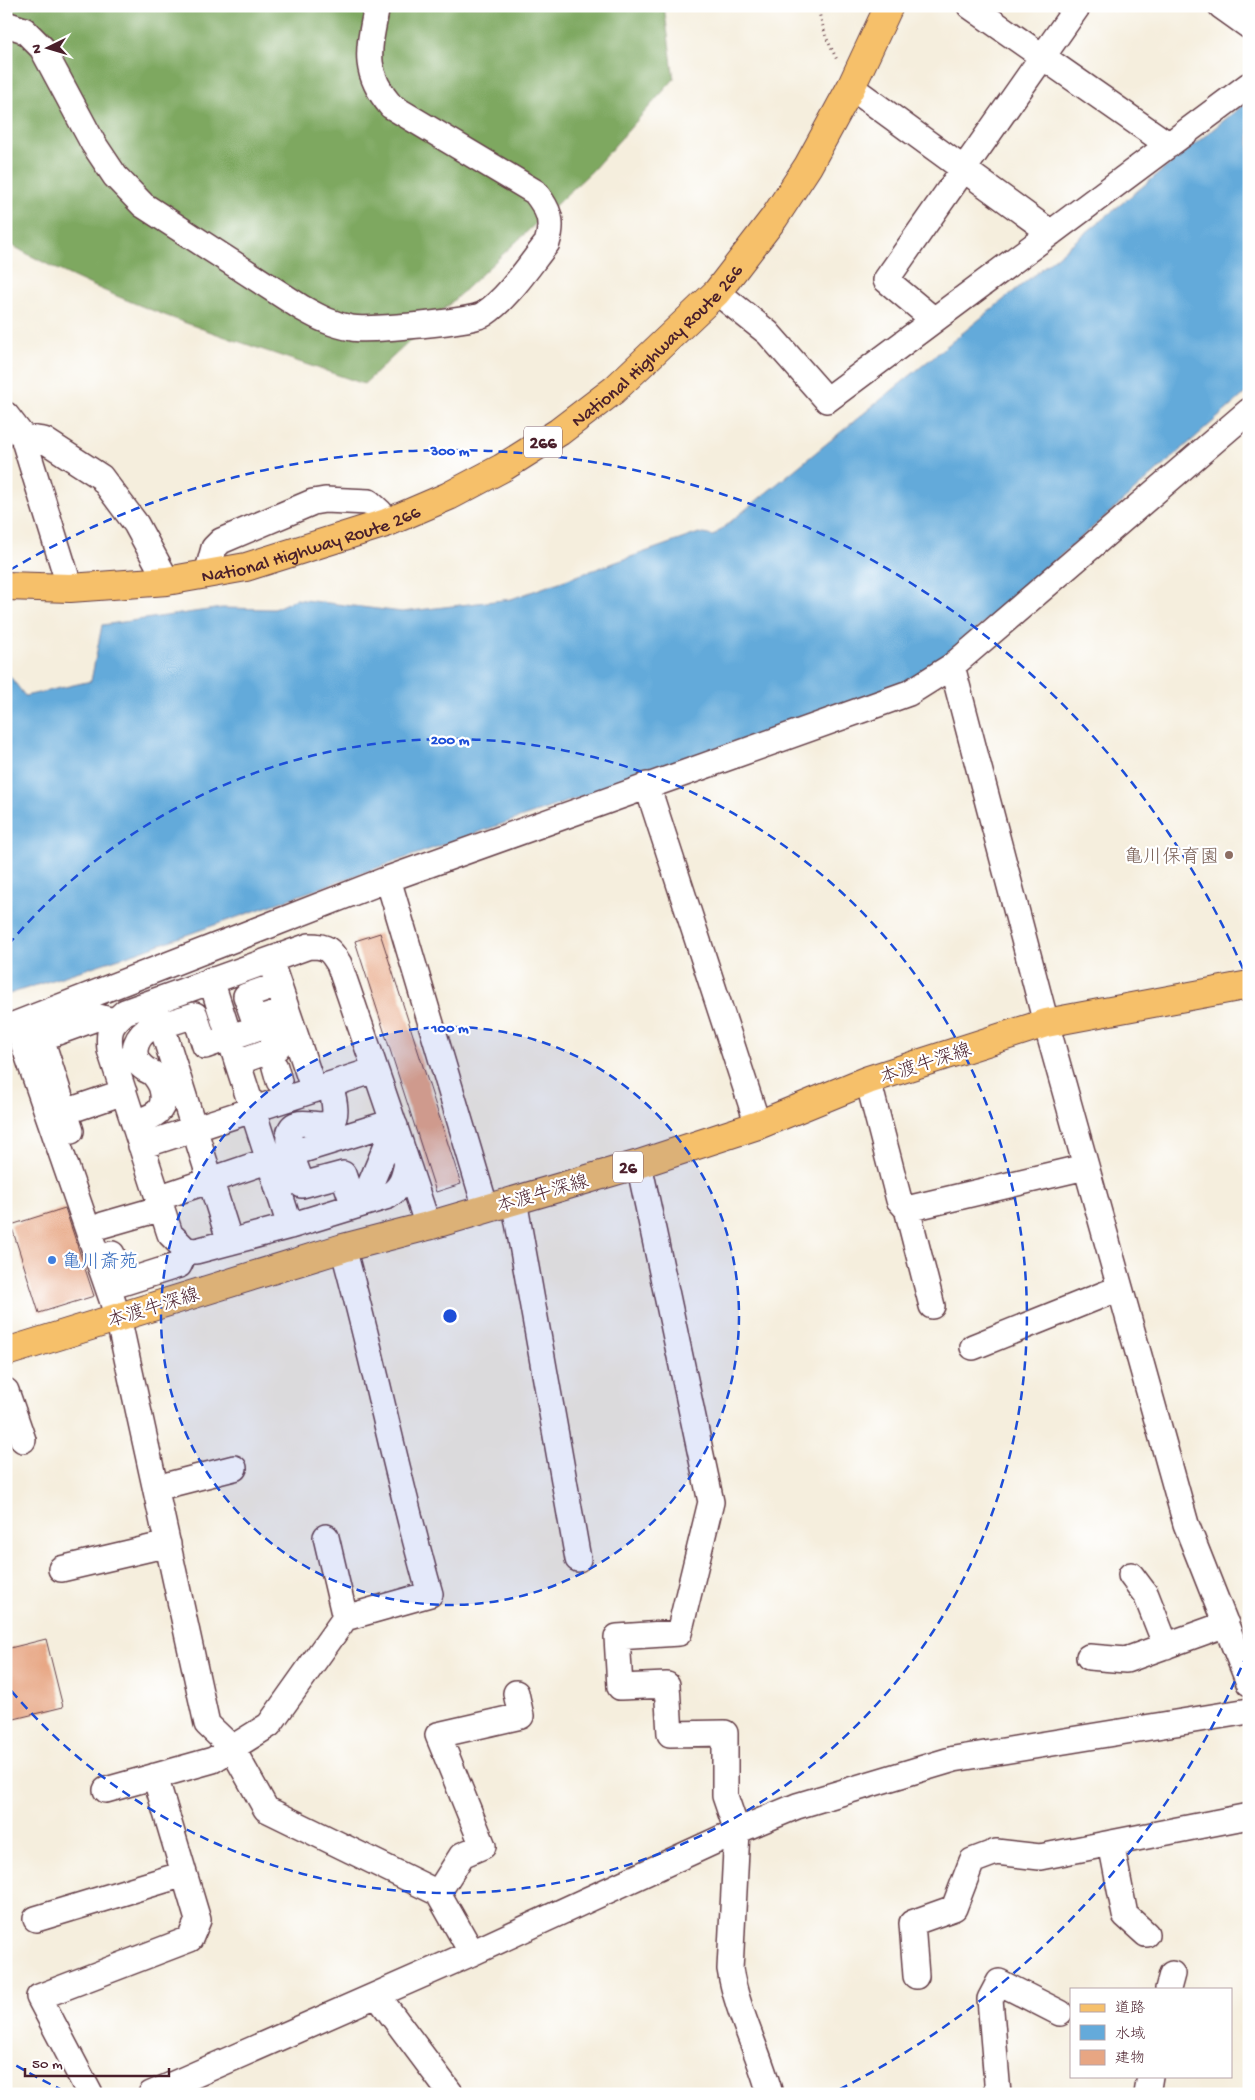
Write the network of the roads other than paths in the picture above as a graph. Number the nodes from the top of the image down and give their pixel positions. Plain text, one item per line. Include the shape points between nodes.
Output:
1 (377, 6) edge
2 (889, 6) edge
3 (970, 6) edge
4 (1078, 6) edge
5 (1221, 6) edge
6 (6, 24) edge
7 (1249, 26) edge
8 (1042, 56) junction
9 (1249, 85) edge
10 (851, 87) junction
11 (1169, 145) junction
12 (964, 169) junction
13 (1051, 233) junction
14 (717, 292) junction
15 (934, 320) junction
16 (1249, 411) edge
17 (6, 415) edge
18 (22, 437) junction
19 (386, 523) junction
20 (207, 574) junction
21 (167, 581) junction
22 (6, 586) edge
23 (70, 588) junction
24 (952, 666) junction
25 (647, 786) junction
26 (388, 879) junction
27 (270, 960) junction
28 (212, 980) junction
29 (278, 985) junction
30 (1249, 985) edge
31 (154, 1001) junction
32 (287, 1010) junction
33 (114, 1021) junction
34 (1046, 1023) junction
35 (12, 1026) edge
36 (162, 1026) junction
37 (230, 1038) junction
38 (303, 1058) junction
39 (240, 1069) junction
40 (376, 1070) junction
41 (868, 1080) junction
42 (322, 1087) junction
43 (124, 1092) junction
44 (253, 1110) junction
45 (65, 1112) junction
46 (394, 1124) junction
47 (758, 1125) junction
48 (194, 1129) junction
49 (138, 1135) junction
50 (281, 1157) junction
51 (407, 1163) junction
52 (640, 1164) junction
53 (1085, 1167) junction
54 (210, 1180) junction
55 (514, 1200) junction
56 (160, 1203) junction
57 (358, 1205) junction
58 (907, 1208) junction
59 (486, 1209) junction
60 (103, 1226) junction
61 (290, 1226) junction
62 (428, 1226) junction
63 (230, 1242) junction
64 (343, 1248) junction
65 (186, 1250) junction
66 (1120, 1288) junction
67 (932, 1306) dead end
68 (118, 1317) junction
69 (973, 1347) dead end
70 (6, 1352) edge
71 (6, 1391) edge
72 (23, 1440) dead end
73 (234, 1468) dead end
74 (156, 1488) junction
75 (326, 1537) dead end
76 (168, 1544) junction
77 (578, 1559) dead end
78 (61, 1569) dead end
79 (1132, 1574) dead end
80 (345, 1618) junction
81 (1226, 1624) junction
82 (1166, 1646) junction
83 (1089, 1657) dead end
84 (1249, 1683) edge
85 (516, 1693) dead end
86 (1249, 1711) edge
87 (232, 1748) junction
88 (155, 1776) junction
89 (106, 1790) dead end
90 (1249, 1816) edge
91 (737, 1831) junction
92 (1111, 1843) junction
93 (184, 1874) junction
94 (438, 1893) junction
95 (36, 1919) dead end
96 (1146, 1934) dead end
97 (472, 1953) junction
98 (916, 1976) dead end
99 (377, 1995) junction
100 (1060, 2013) dead end
101 (1150, 2078) edge
102 (90, 2094) edge
103 (151, 2094) edge
104 (451, 2094) edge
105 (770, 2094) edge
106 (998, 2094) edge
107 (1146, 2094) edge

1 - 6 street via 370,44 370,66 372,78 391,106 535,192 547,207 550,226 547,243 497,304 482,316 461,321 353,328 327,322 302,308 143,205 115,176 93,143 42,48 24,30
2 - 10 main road, National Highway Route 266 / 266
3 - 8 street
4 - 8 street
5 - 7 street
8 - 11 street
8 - 12 street
9 - 11 street
10 - 12 street
10 - 14 main road, National Highway Route 266 / 266 via 779,211
11 - 13 street
12 - 13 street
12 - 15 street via 886,280
13 - 15 street
14 - 15 street via 768,333 827,400
14 - 19 main road, National Highway Route 266 / 266 via 614,390 559,432 449,496
16 - 24 street
17 - 18 street
18 - 21 street via 44,440 101,477 136,524
18 - 23 street
19 - 20 main road, National Highway Route 266 / 266 via 246,566
19 - 20 street via 369,502 313,502 221,541 214,548
20 - 21 main road, National Highway Route 266 / 266
21 - 23 main road, National Highway Route 266 / 266
22 - 23 main road, National Highway Route 266 / 266
24 - 25 street via 909,693
24 - 34 street
25 - 26 street
25 - 47 street
26 - 35 street
26 - 59 street
27 - 28 street
27 - 29 street
27 - 40 street via 309,946 322,946 331,952 339,964
28 - 31 street
28 - 37 street
29 - 32 street
29 - 37 street via 246,996 257,1028
30 - 34 main road, 本渡牛深線 / 26
31 - 33 street via 124,1012
31 - 36 street
32 - 38 street
32 - 39 street via 266,1017 276,1048
33 - 43 street via 108,1033 110,1050
33 - 45 street via 99,1017 41,1038
34 - 41 main road, 本渡牛深線 / 26
34 - 53 street
35 - 68 street
36 - 37 street via 194,1015 205,1046
36 - 48 street
36 - 49 street via 147,1030 136,1042 134,1052 137,1061 153,1073 164,1097 162,1108
37 - 39 street
38 - 39 street via 277,1074
38 - 42 street
39 - 44 street
40 - 42 street
40 - 46 street
41 - 47 main road, 本渡牛深線 / 26
41 - 58 street via 899,1200
42 - 44 street
42 - 50 street via 335,1100 334,1120 327,1126 310,1122 293,1126
43 - 45 street
43 - 49 street
44 - 48 street
44 - 50 street
45 - 60 street
46 - 50 street
46 - 51 street
46 - 57 street
47 - 52 main road, 本渡牛深線 / 26
48 - 49 street
48 - 54 street
49 - 56 street
50 - 54 street
50 - 57 street via 302,1185 343,1174
50 - 61 street
51 - 57 street via 398,1189 388,1196
51 - 62 street
52 - 55 main road, 本渡牛深線 / 26
52 - 91 street via 712,1502 679,1633 617,1637 620,1687 667,1685 670,1734 725,1733 725,1796
53 - 58 street
53 - 66 street
54 - 56 street
54 - 63 street
55 - 59 main road, 本渡牛深線 / 26
55 - 77 street
56 - 60 street
56 - 65 street via 170,1234
57 - 61 street
58 - 67 street
59 - 62 main road, 本渡牛深線 / 26
60 - 65 street via 122,1283 179,1265
61 - 63 street
62 - 64 main road, 本渡牛深線 / 26
63 - 65 street via 196,1251
64 - 68 main road, 本渡牛深線 / 26
64 - 80 street via 364,1325 407,1516 430,1594
66 - 69 street
66 - 81 street via 1186,1524
68 - 70 main road, 本渡牛深線 / 26
68 - 74 street
71 - 72 street
73 - 74 street
74 - 76 street
75 - 80 street
76 - 78 street
76 - 87 street via 207,1724
79 - 82 street via 1146,1595
80 - 87 street via 269,1725
81 - 82 street
81 - 84 street
82 - 83 street via 1126,1660
85 - 94 street via 521,1716 438,1735 483,1846 462,1855
86 - 91 street via 954,1759 797,1806
87 - 88 street via 213,1760
87 - 94 street via 266,1809
88 - 89 street
88 - 93 street
90 - 92 street
91 - 97 street
91 - 105 street via 730,1969 732,1984
92 - 96 street via 1125,1915
92 - 98 street via 1040,1857 996,1852 972,1861 954,1908 912,1923
93 - 95 street
93 - 102 street via 198,1920 190,1939 39,1996
94 - 97 street
97 - 99 street
99 - 103 street
99 - 104 street
100 - 106 street via 999,1982 990,1999
101 - 107 street

